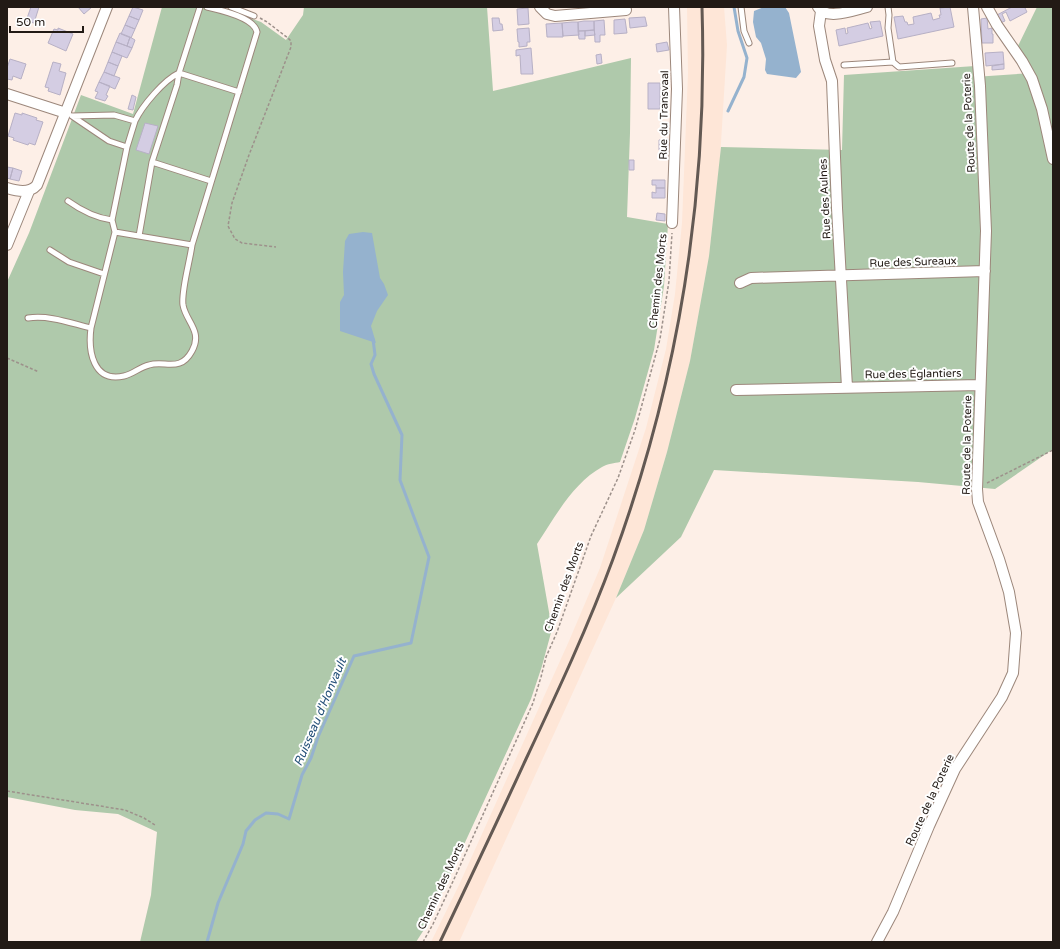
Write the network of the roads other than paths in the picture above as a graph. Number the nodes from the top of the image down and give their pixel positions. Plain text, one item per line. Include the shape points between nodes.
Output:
1 (107, 7) edge
2 (200, 7) edge
3 (208, 7) edge
4 (231, 7) edge
5 (540, 7) edge
6 (674, 7) edge
7 (742, 7) edge
8 (867, 7) edge
9 (888, 7) edge
10 (973, 7) edge
11 (987, 7) edge
12 (626, 8) edge
13 (819, 9) edge
14 (254, 16) road end
15 (749, 43) dead end
16 (893, 62) junction
17 (952, 63) dead end
18 (844, 65) dead end
19 (179, 73) junction
20 (239, 92) junction
21 (7, 94) edge
22 (69, 114) junction
23 (135, 121) junction
24 (127, 147) junction
25 (1053, 159) edge
26 (152, 162) junction
27 (211, 181) junction
28 (7, 188) edge
29 (29, 191) junction
30 (68, 201) dead end
31 (112, 220) junction
32 (672, 223) road end
33 (115, 232) junction
34 (139, 236) junction
35 (7, 245) edge
36 (192, 245) junction
37 (50, 250) dead end
38 (985, 271) junction
39 (104, 274) junction
40 (841, 276) junction
41 (740, 283) dead end
42 (28, 318) dead end
43 (91, 328) junction
44 (980, 385) junction
45 (847, 387) junction
46 (736, 390) dead end
47 (877, 942) edge

1 - 22 street
2 - 19 lane
3 - 20 lane via 252,23 256,29
4 - 14 lane
5 - 12 street via 547,14 555,16
6 - 32 street, Rue du Transvaal via 677,89
7 - 15 lane via 744,31
8 - 13 street via 833,14
9 - 16 lane
10 - 38 street, Route de la Poterie via 982,126 986,221
11 - 25 street via 1032,80 1042,109
13 - 40 street, Rue des Aulnes via 819,26 832,81
16 - 17 lane via 899,66
16 - 18 lane
19 - 20 lane
19 - 23 lane via 159,88
19 - 26 lane
20 - 27 lane
21 - 22 street
22 - 23 lane via 114,115
22 - 24 lane via 109,141
22 - 29 street via 38,182
23 - 24 lane
24 - 31 lane
26 - 27 lane
26 - 34 lane
27 - 36 lane
28 - 29 street
29 - 35 street
30 - 31 lane via 89,214
31 - 33 lane
33 - 34 lane
33 - 39 lane
34 - 36 lane
36 - 43 lane via 182,298 196,340 187,358 175,365 149,365 123,376 106,374 97,368 92,359
37 - 39 lane via 73,264
38 - 40 street, Rue des Sureaux
38 - 44 street, Route de la Poterie
39 - 43 lane
40 - 41 street, Rue des Sureaux via 751,278
40 - 45 street, Rue des Aulnes
42 - 43 lane via 41,316
44 - 45 street, Rue des Églantiers
44 - 47 street, Route de la Poterie via 978,502 1000,559 1009,592 1016,633 1013,673 1002,697 955,769 893,912
45 - 46 street, Rue des Églantiers

